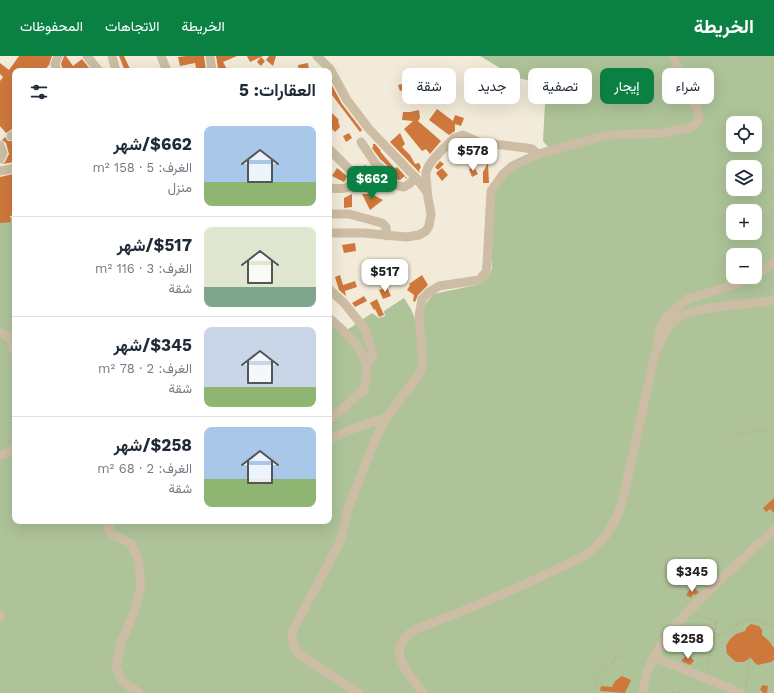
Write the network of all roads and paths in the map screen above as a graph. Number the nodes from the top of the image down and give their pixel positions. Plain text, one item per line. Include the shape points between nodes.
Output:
1 (58, 56) edge
2 (87, 56) edge
3 (112, 56) edge
4 (161, 56) edge
5 (210, 56) edge
6 (317, 56) edge
7 (672, 56) edge
8 (56, 68) edge
9 (97, 68) edge
10 (115, 68) edge
11 (166, 68) edge
12 (212, 68) edge
13 (329, 68) edge
14 (332, 73) edge
15 (361, 142) dead end
16 (0, 145) edge
17 (332, 152) edge
18 (538, 154) junction
19 (0, 158) edge
20 (12, 169) edge
21 (0, 171) edge
22 (416, 178) junction
23 (332, 188) edge
24 (428, 192) junction
25 (332, 214) edge
26 (332, 233) edge
27 (387, 236) junction
28 (774, 263) edge
29 (762, 271) edge
30 (737, 284) edge
31 (332, 292) edge
32 (774, 300) edge
33 (332, 321) edge
34 (0, 332) edge
35 (12, 339) edge
36 (656, 354) junction
37 (365, 362) junction
38 (332, 417) edge
39 (388, 417) junction
40 (774, 430) edge
41 (735, 434) dead end
42 (332, 438) edge
43 (12, 450) edge
44 (0, 456) edge
45 (110, 524) edge
46 (774, 530) edge
47 (688, 612) junction
48 (0, 615) edge
49 (0, 618) edge
50 (717, 622) junction
51 (774, 626) edge
52 (669, 633) junction
53 (714, 634) junction
54 (690, 650) junction
55 (750, 654) dead end
56 (621, 658) dead end
57 (654, 658) junction
58 (674, 666) junction
59 (705, 679) junction
60 (668, 684) dead end
61 (711, 689) dead end
62 (138, 693) edge
63 (359, 693) edge
64 (423, 693) edge
65 (599, 693) edge
66 (643, 693) edge
67 (674, 693) edge
68 (678, 693) edge
69 (740, 693) edge
70 (745, 693) edge

1 - 8 street
2 - 9 street
3 - 10 street
4 - 11 street
5 - 12 street
6 - 13 street
7 - 18 street via 697,109 699,116 694,125 663,133 609,135
14 - 22 street via 347,100 369,129
15 - 22 street via 375,163 398,187 407,186
16 - 19 street via 3,153
17 - 23 street via 357,180 352,186
18 - 24 street via 529,148 479,142 468,136 458,136 427,169
18 - 39 street via 512,166 491,190 486,272 479,280 439,286 422,299 419,316 423,365
20 - 21 street
22 - 24 street
24 - 27 street via 431,214 426,231 416,236
25 - 27 street via 349,214 382,223 386,227
26 - 27 street
28 - 29 street
30 - 36 street via 687,299 677,307 661,324
31 - 37 street via 366,329 373,355
32 - 36 street via 711,308 685,315 668,328
33 - 37 street via 347,334 365,357
34 - 35 street
36 - 64 street via 622,503 608,532 591,550 575,560 500,596 409,633 401,642 401,661
37 - 38 street via 367,372 364,390
39 - 42 street
39 - 63 street via 377,435 348,511 341,540 291,638 296,652
40 - 41 path
43 - 44 street
45 - 62 street via 108,529 111,534 131,543 139,562 140,585 134,613 121,643 116,666 122,681
46 - 47 street
47 - 50 path
47 - 52 street
48 - 49 street
50 - 53 path
50 - 54 path
51 - 53 path via 750,620 734,626 723,634
52 - 54 path via 677,632 684,636
52 - 57 street
53 - 59 path
54 - 58 path
55 - 70 path
56 - 65 path via 616,656 614,663 595,678 594,685
57 - 58 street
57 - 66 street via 647,672
58 - 59 street
59 - 69 street
60 - 67 path
61 - 68 path via 696,688

